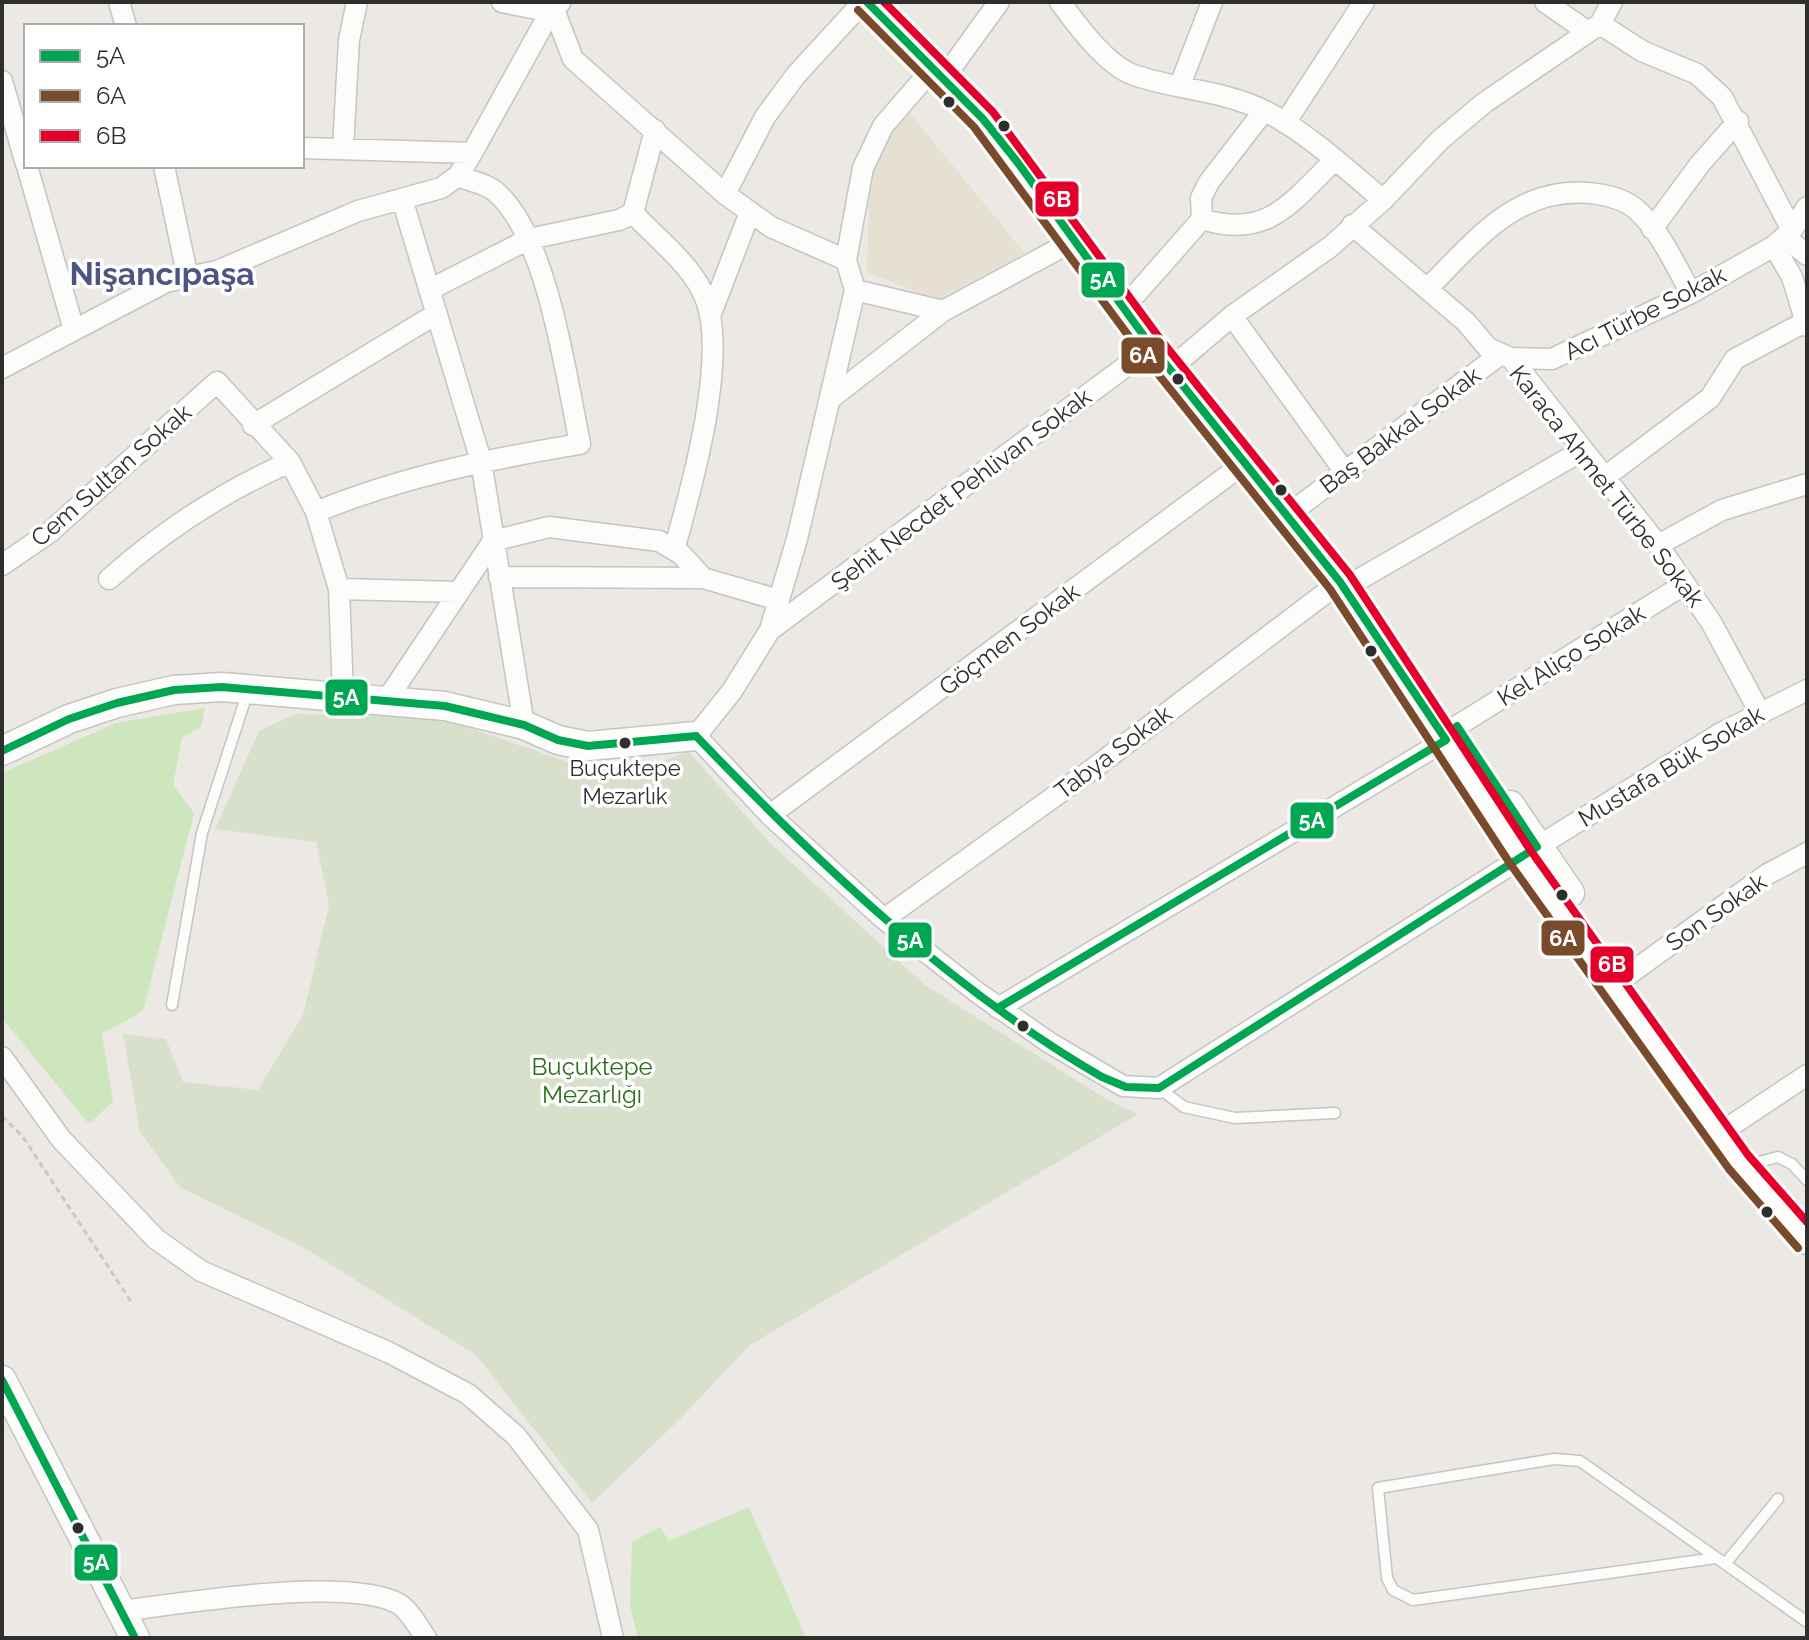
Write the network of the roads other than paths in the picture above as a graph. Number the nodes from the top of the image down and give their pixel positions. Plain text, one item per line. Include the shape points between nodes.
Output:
1 (119, 2) edge
2 (357, 2) edge
3 (502, 2) edge
4 (865, 2) edge
5 (889, 2) edge
6 (999, 2) edge
7 (1060, 2) edge
8 (1212, 2) edge
9 (1364, 2) edge
10 (1545, 2) edge
11 (1612, 2) edge
12 (558, 5) edge
13 (125, 24) edge
14 (1594, 28) junction
15 (944, 62) junction
16 (2, 81) edge
17 (1180, 85) junction
18 (1264, 111) junction
19 (1738, 121) junction
20 (1285, 123) junction
21 (655, 130) junction
22 (304, 148) edge
23 (343, 148) junction
24 (472, 153) junction
25 (24, 158) edge
26 (1335, 160) junction
27 (27, 168) edge
28 (164, 168) edge
29 (458, 176) junction
30 (725, 194) junction
31 (402, 199) junction
32 (1383, 200) junction
33 (1807, 207) edge
34 (750, 212) junction
35 (633, 213) junction
36 (1202, 219) junction
37 (1352, 225) junction
38 (1652, 229) junction
39 (1784, 238) junction
40 (529, 239) junction
41 (1075, 240) junction
42 (1807, 255) edge
43 (846, 260) junction
44 (188, 278) junction
45 (1427, 289) junction
46 (429, 290) junction
47 (855, 290) junction
48 (1691, 293) junction
49 (1136, 294) junction
50 (943, 311) junction
51 (436, 314) junction
52 (710, 316) junction
53 (1232, 316) junction
54 (1806, 324) edge
55 (74, 330) junction
56 (1160, 341) junction
57 (1184, 357) junction
58 (1505, 357) junction
59 (2, 368) edge
60 (830, 399) junction
61 (253, 425) junction
62 (1583, 450) junction
63 (481, 461) junction
64 (290, 462) junction
65 (1246, 462) junction
66 (1345, 472) junction
67 (1605, 477) junction
68 (1807, 484) edge
69 (1301, 505) junction
70 (316, 512) junction
71 (493, 541) junction
72 (1658, 545) junction
73 (674, 550) junction
74 (5, 556) edge
75 (499, 577) junction
76 (703, 578) junction
77 (109, 579) dead end
78 (1349, 581) junction
79 (1685, 584) junction
80 (339, 589) junction
81 (459, 592) junction
82 (779, 600) junction
83 (770, 630) junction
84 (249, 689) junction
85 (1807, 690) edge
86 (343, 695) junction
87 (388, 698) junction
88 (1759, 711) junction
89 (524, 725) junction
90 (1452, 733) junction
91 (696, 736) junction
92 (2, 751) edge
93 (770, 815) junction
94 (1529, 852) junction
95 (1807, 853) edge
96 (884, 919) junction
97 (1628, 975) junction
98 (172, 1005) dead end
99 (998, 1008) junction
100 (2, 1057) edge
101 (1807, 1075) edge
102 (1159, 1088) junction
103 (1335, 1113) dead end
104 (1732, 1125) junction
105 (1759, 1162) junction
106 (1807, 1180) edge
107 (1807, 1219) edge
108 (1807, 1240) edge
109 (2, 1380) edge
110 (1778, 1499) dead end
111 (1721, 1561) junction
112 (122, 1611) junction
113 (1807, 1622) edge
114 (135, 1638) edge
115 (426, 1638) edge
116 (613, 1638) edge

1 - 13 street
2 - 23 street via 349,40
3 - 12 street via 537,9
4 - 15 main road
4 - 30 street via 796,75 765,117
5 - 15 main road
6 - 15 street
7 - 17 street via 1088,39 1131,74
8 - 17 street
9 - 20 street
10 - 14 street
11 - 14 street
12 - 21 street via 573,59
12 - 24 street
14 - 19 street via 1697,74
14 - 32 street via 1484,103
15 - 41 main road
15 - 43 street via 883,126 863,168
15 - 49 main road via 1034,158
16 - 25 street
17 - 18 street via 1229,95
18 - 20 street
18 - 36 street via 1209,182 1201,198
19 - 38 street
19 - 39 street
20 - 26 street
21 - 30 street
21 - 35 street
22 - 23 street
23 - 24 street
24 - 29 street
26 - 32 street
26 - 36 street via 1281,211 1258,224 1239,227
27 - 55 street
28 - 44 street
29 - 31 street via 441,188
29 - 40 street via 496,191
30 - 34 street
31 - 44 street
31 - 46 street
32 - 37 street
33 - 39 street
34 - 43 street via 771,227
34 - 52 street
35 - 40 street
35 - 52 street via 703,291
36 - 49 street
37 - 45 street, Karaca Ahmet Türbe Sokak
37 - 53 street via 1330,247
38 - 45 street via 1636,208 1612,197 1552,194 1520,204 1494,222
38 - 48 street
39 - 42 street
39 - 48 street, Acı Türbe Sokak
39 - 54 street
40 - 46 street
40 - 63 street via 580,444
41 - 50 street
41 - 56 main road
43 - 47 street
44 - 55 street via 166,282
45 - 58 street, Karaca Ahmet Türbe Sokak
46 - 51 street
47 - 50 street
47 - 60 street
48 - 58 street, Acı Türbe Sokak via 1552,359
49 - 56 main road
50 - 60 street
51 - 61 street
51 - 63 street
52 - 73 street via 712,362 699,458
53 - 57 street
53 - 66 street
54 - 67 street via 1735,359 1710,398
55 - 59 street
56 - 57 main road
56 - 65 main road
56 - 83 street, Şehit Necdet Pehlivan Sokak
57 - 69 main road
58 - 62 street, Karaca Ahmet Türbe Sokak
58 - 66 street, Baş Bakkal Sokak
60 - 82 street
61 - 64 street
61 - 74 street, Cem Sultan Sokak via 217,382 50,532
62 - 67 street, Karaca Ahmet Türbe Sokak
62 - 78 street, Tabya Sokak
63 - 70 street via 374,488
63 - 71 street
64 - 70 street
64 - 77 street via 158,536
65 - 78 main road
65 - 93 street, Göçmen Sokak
66 - 69 street, Baş Bakkal Sokak
67 - 72 street, Karaca Ahmet Türbe Sokak
68 - 72 street via 1722,510
69 - 78 main road
70 - 80 street
71 - 73 street via 549,527 659,541
71 - 75 street
71 - 81 street
72 - 79 street, Karaca Ahmet Türbe Sokak
73 - 76 street
75 - 76 street
75 - 89 street
76 - 82 street
78 - 90 main road
78 - 96 street, Tabya Sokak
79 - 88 street, Karaca Ahmet Türbe Sokak
79 - 90 street, Kel Aliço Sokak
80 - 81 street
80 - 86 street
81 - 87 street
82 - 83 street
83 - 91 street
84 - 86 main road
84 - 92 main road via 197,687 146,695 69,719
84 - 98 lane via 202,833
85 - 88 street, Mustafa Bük Sokak
86 - 87 main road
87 - 89 main road
88 - 94 street, Mustafa Bük Sokak
89 - 91 main road via 588,746
90 - 94 main road
90 - 99 street, Kel Aliço Sokak
91 - 93 street
93 - 96 street
94 - 97 main road
94 - 102 street, Mustafa Bük Sokak
94 - 108 main road via 1739,1162
95 - 97 street, Son Sokak via 1766,875
96 - 99 street
97 - 104 main road
99 - 102 street via 1123,1086
100 - 116 street via 61,1139 156,1239 201,1271 388,1352 468,1394 516,1436 588,1530
101 - 104 street
102 - 103 lane via 1184,1107 1235,1118
104 - 105 main road
105 - 106 lane via 1778,1157
105 - 107 main road
109 - 112 main road
110 - 111 lane
111 - 111 lane via 1413,1600 1393,1590 1387,1578 1378,1488 1554,1459 1580,1461
111 - 113 lane
112 - 114 main road
112 - 115 street via 257,1593 370,1595 401,1605

